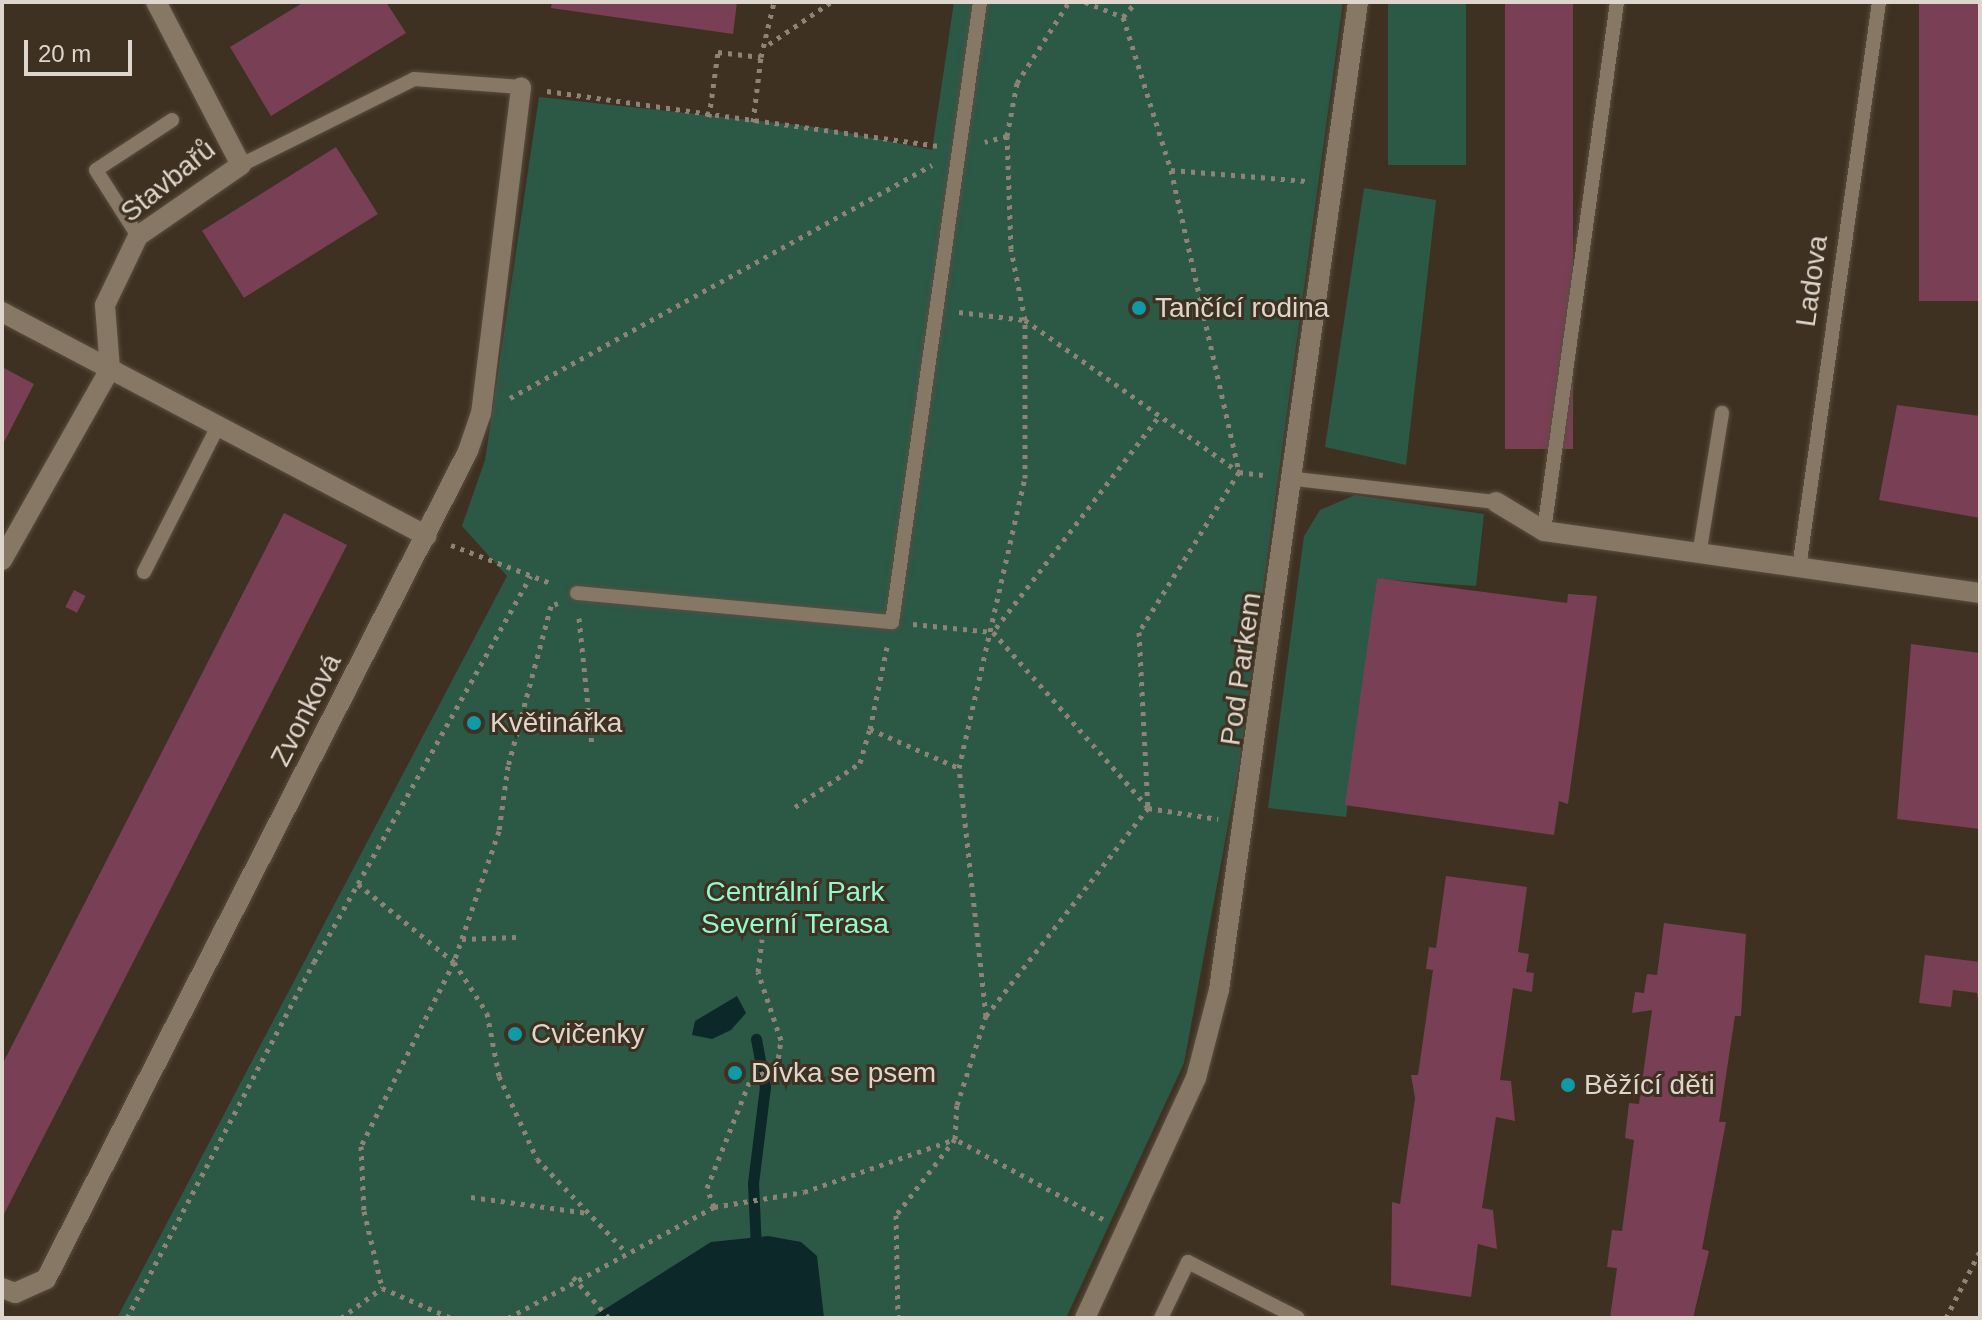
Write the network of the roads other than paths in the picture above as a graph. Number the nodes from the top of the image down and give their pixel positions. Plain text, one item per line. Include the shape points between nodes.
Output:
1 (156, 2) edge
2 (980, 2) edge
3 (1358, 2) edge
4 (1617, 2) edge
5 (1879, 2) edge
6 (521, 87) joint
7 (172, 120) dead end
8 (241, 165) junction
9 (138, 236) junction
10 (2, 312) edge
11 (110, 369) junction
12 (1722, 413) dead end
13 (218, 426) junction
14 (1296, 479) junction
15 (1496, 502) joint
16 (1544, 531) junction
17 (427, 536) junction
18 (1700, 549) junction
19 (2, 560) edge
20 (1799, 568) junction
21 (144, 572) dead end
22 (577, 593) road end
23 (1980, 593) edge
24 (2, 1288) edge
25 (1085, 1318) edge
26 (1161, 1318) edge
27 (1298, 1318) edge

1 - 8 street, Stavbařů
2 - 22 lane via 892,622
3 - 14 street, Pod Parkem
4 - 16 lane
5 - 20 lane, Ladova
6 - 8 lane via 414,79
6 - 17 street, Zvonková via 481,414
7 - 9 lane via 96,170
8 - 9 street, Stavbařů
9 - 11 street, Stavbařů via 105,305
10 - 11 street
11 - 13 street
11 - 19 street
12 - 18 lane
13 - 17 street
13 - 21 lane
14 - 15 lane
14 - 25 street, Pod Parkem via 1247,823 1196,1078 1129,1233
15 - 16 street
16 - 18 street
17 - 24 street, Zvonková via 46,1279 15,1293
18 - 20 street
20 - 23 street
26 - 27 lane via 1188,1262

